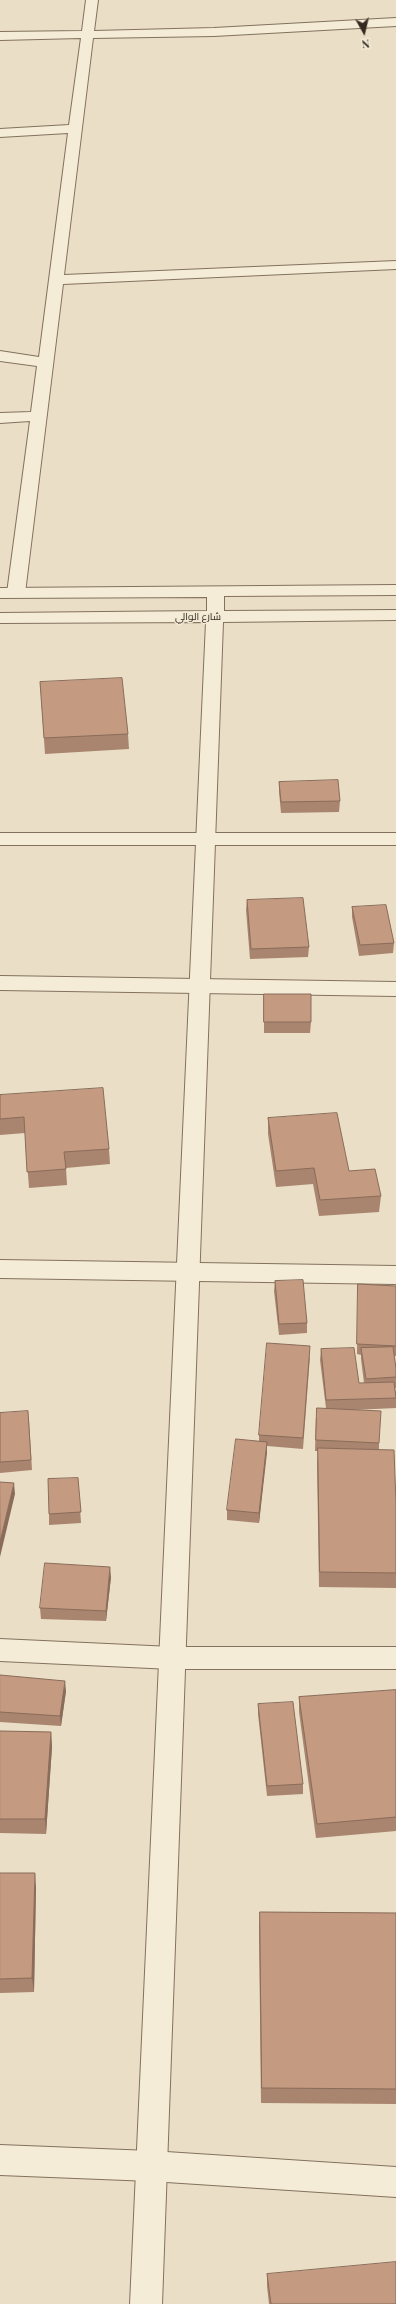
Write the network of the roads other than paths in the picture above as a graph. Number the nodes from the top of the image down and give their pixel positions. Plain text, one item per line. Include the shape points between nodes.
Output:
1 (92, 0) edge
2 (396, 22) edge
3 (86, 33) junction
4 (0, 36) edge
5 (76, 128) junction
6 (0, 133) edge
7 (396, 264) edge
8 (57, 280) junction
9 (0, 356) edge
10 (46, 363) junction
11 (39, 416) junction
12 (0, 418) edge
13 (396, 590) edge
14 (216, 591) junction
15 (8, 593) edge
16 (396, 615) edge
17 (215, 616) junction
18 (0, 618) edge
19 (396, 838) edge
20 (0, 839) edge
21 (206, 839) junction
22 (0, 983) edge
23 (200, 986) junction
24 (396, 989) edge
25 (0, 1269) edge
26 (188, 1272) junction
27 (396, 1275) edge
28 (0, 1650) edge
29 (172, 1658) junction
30 (396, 1658) edge
31 (0, 2160) edge
32 (151, 2166) junction
33 (396, 2182) edge
34 (146, 2304) edge

1 - 3 street
2 - 3 street via 214,32
3 - 4 street
3 - 5 street
5 - 6 street
5 - 8 street
7 - 8 street
8 - 10 street
9 - 10 street
10 - 11 street
11 - 12 street
11 - 15 street
13 - 14 street
14 - 15 street
14 - 17 street
16 - 17 street, شارع الوالي
17 - 18 street, شارع الوالي
17 - 21 street
19 - 21 street
20 - 21 street
21 - 23 street
22 - 23 street
23 - 24 street
23 - 26 street
25 - 26 street
26 - 27 street
26 - 29 street
28 - 29 street
29 - 30 street
29 - 32 street
31 - 32 street
32 - 33 street
32 - 34 street

